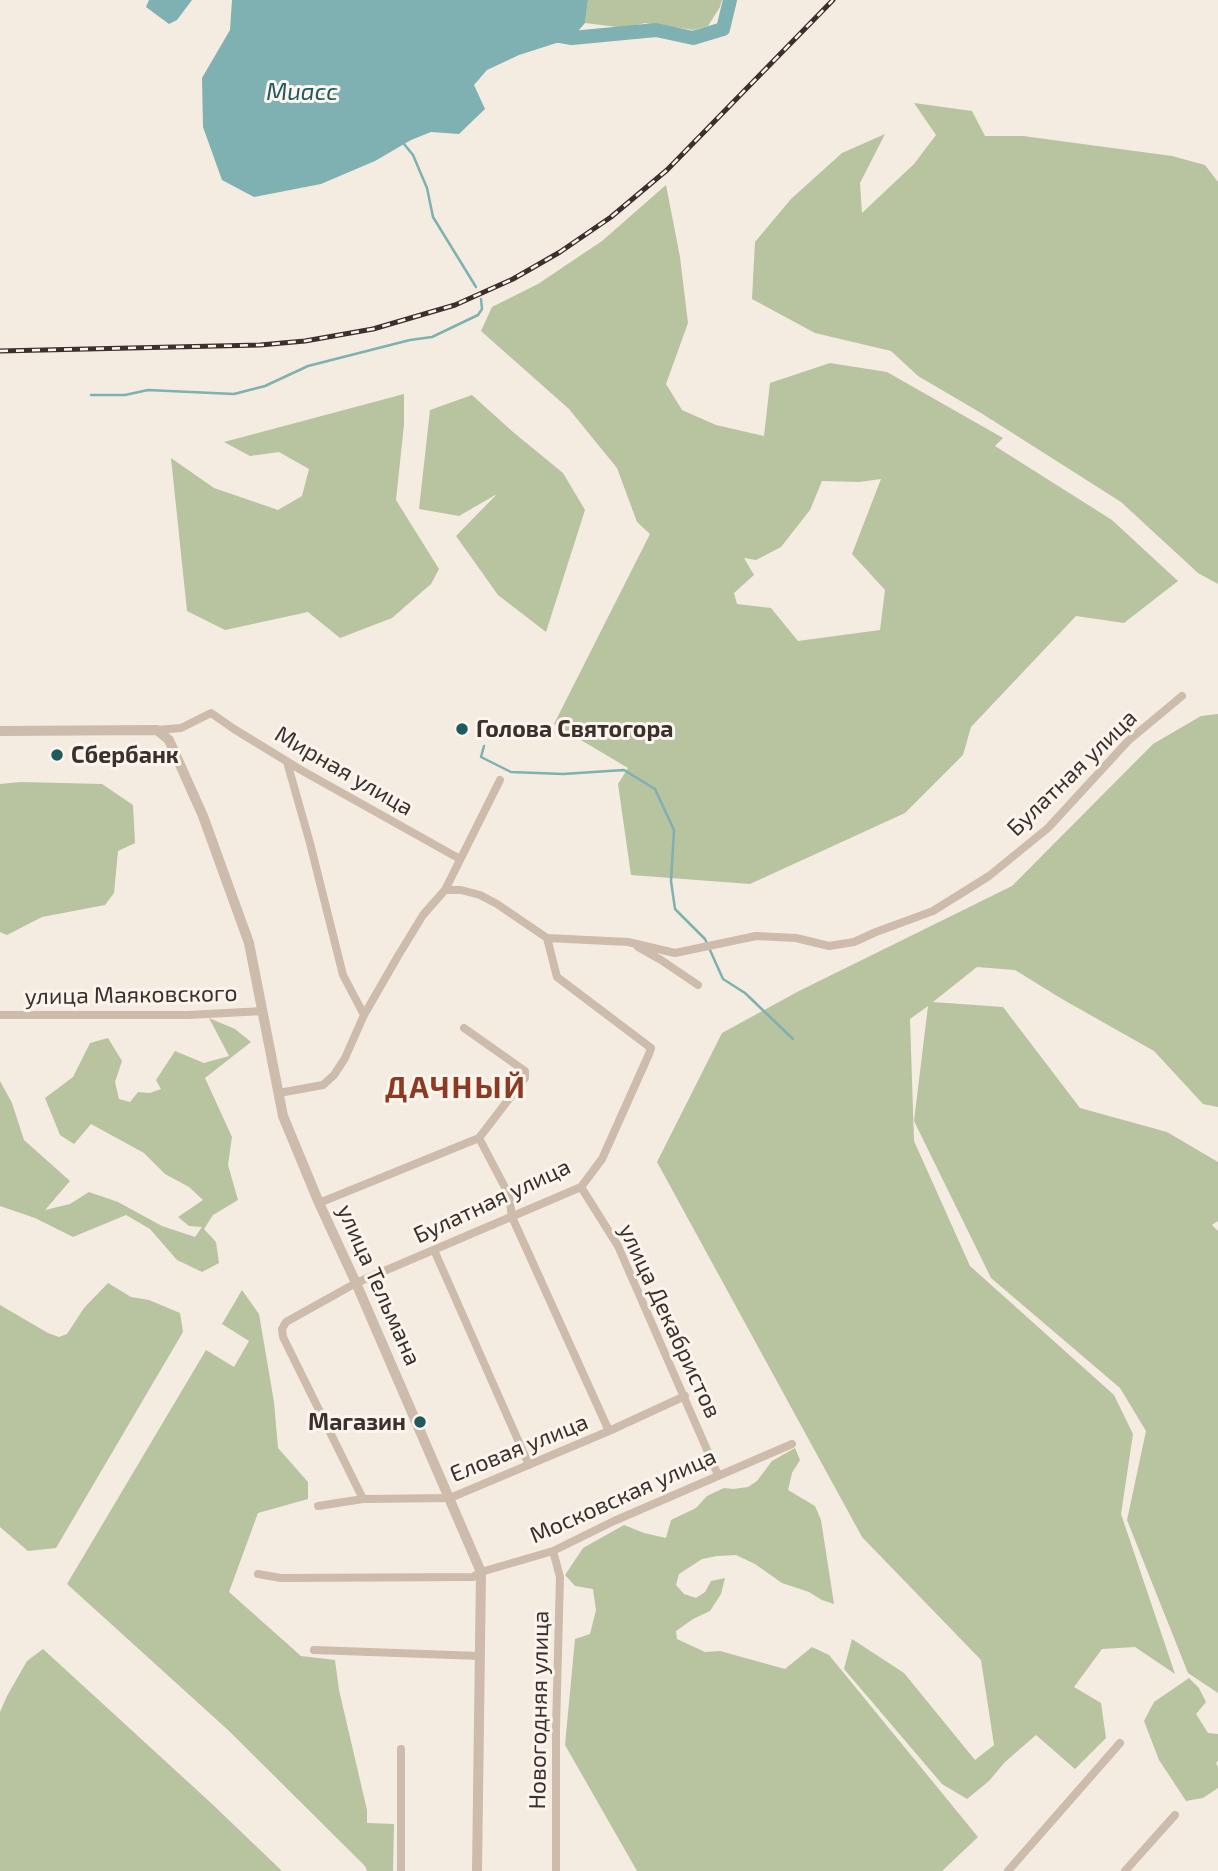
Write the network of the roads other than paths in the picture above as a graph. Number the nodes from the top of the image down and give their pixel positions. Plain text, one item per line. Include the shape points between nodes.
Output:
1 (1182, 696) dead end
2 (157, 730) junction
3 (0, 731) edge
4 (287, 762) junction
5 (500, 780) dead end
6 (460, 859) junction
7 (445, 890) junction
8 (547, 938) junction
9 (628, 942) junction
10 (698, 985) dead end
11 (263, 1011) junction
12 (0, 1015) edge
13 (364, 1015) junction
14 (464, 1028) dead end
15 (279, 1093) junction
16 (479, 1138) junction
17 (581, 1187) junction
18 (319, 1203) junction
19 (512, 1217) junction
20 (434, 1250) junction
21 (356, 1283) junction
22 (685, 1396) junction
23 (609, 1431) junction
24 (792, 1444) dead end
25 (529, 1465) junction
26 (718, 1475) junction
27 (450, 1498) junction
28 (363, 1499) junction
29 (318, 1506) dead end
30 (553, 1551) junction
31 (481, 1572) junction
32 (258, 1574) dead end
33 (314, 1650) dead end
34 (480, 1656) junction
35 (1120, 1743) dead end
36 (401, 1749) dead end
37 (1175, 1815) dead end
38 (401, 1871) edge
39 (477, 1871) edge
40 (556, 1871) edge
41 (1007, 1871) edge
42 (1125, 1871) edge

1 - 9 street, Булатная улица via 1128,741 1048,828 989,876 933,911 854,942 829,946 756,936 675,953
2 - 3 street
2 - 4 street, Мирная улица via 181,728 211,713
2 - 11 street, улица Тельмана via 170,740 203,816 249,943
4 - 6 street, Мирная улица
4 - 13 street via 343,975
5 - 6 street
6 - 7 street
7 - 8 street via 480,895
7 - 13 street via 423,915
8 - 9 street, Булатная улица
8 - 17 street, Булатная улица via 557,977 650,1048 602,1159
9 - 10 street
11 - 12 street, улица Маяковского
11 - 15 street, улица Тельмана
13 - 15 street via 345,1058 329,1080
14 - 16 street via 525,1071 525,1078
15 - 18 street, улица Тельмана via 283,1116
16 - 18 street
16 - 19 street via 509,1195
17 - 19 street, Булатная улица
17 - 22 street, улица Декабристов via 618,1245
18 - 21 street, улица Тельмана
19 - 20 street, Булатная улица
19 - 23 street
20 - 21 street, Булатная улица
20 - 25 street
21 - 27 street, улица Тельмана
21 - 28 street, Булатная улица via 286,1322 282,1329
22 - 23 street, Еловая улица
22 - 26 street, улица Декабристов
23 - 25 street, Еловая улица
24 - 26 street, Московская улица
25 - 27 street, Еловая улица
26 - 30 street, Московская улица
27 - 28 street, Еловая улица
27 - 31 street, улица Тельмана
28 - 29 street, Еловая улица
30 - 31 street, Московская улица
30 - 40 street, Новогодняя улица via 560,1577
31 - 32 street, Московская улица via 473,1577 281,1578
31 - 34 street, улица Тельмана
33 - 34 street
34 - 39 street, улица Тельмана
35 - 41 street
36 - 38 street
37 - 42 street

